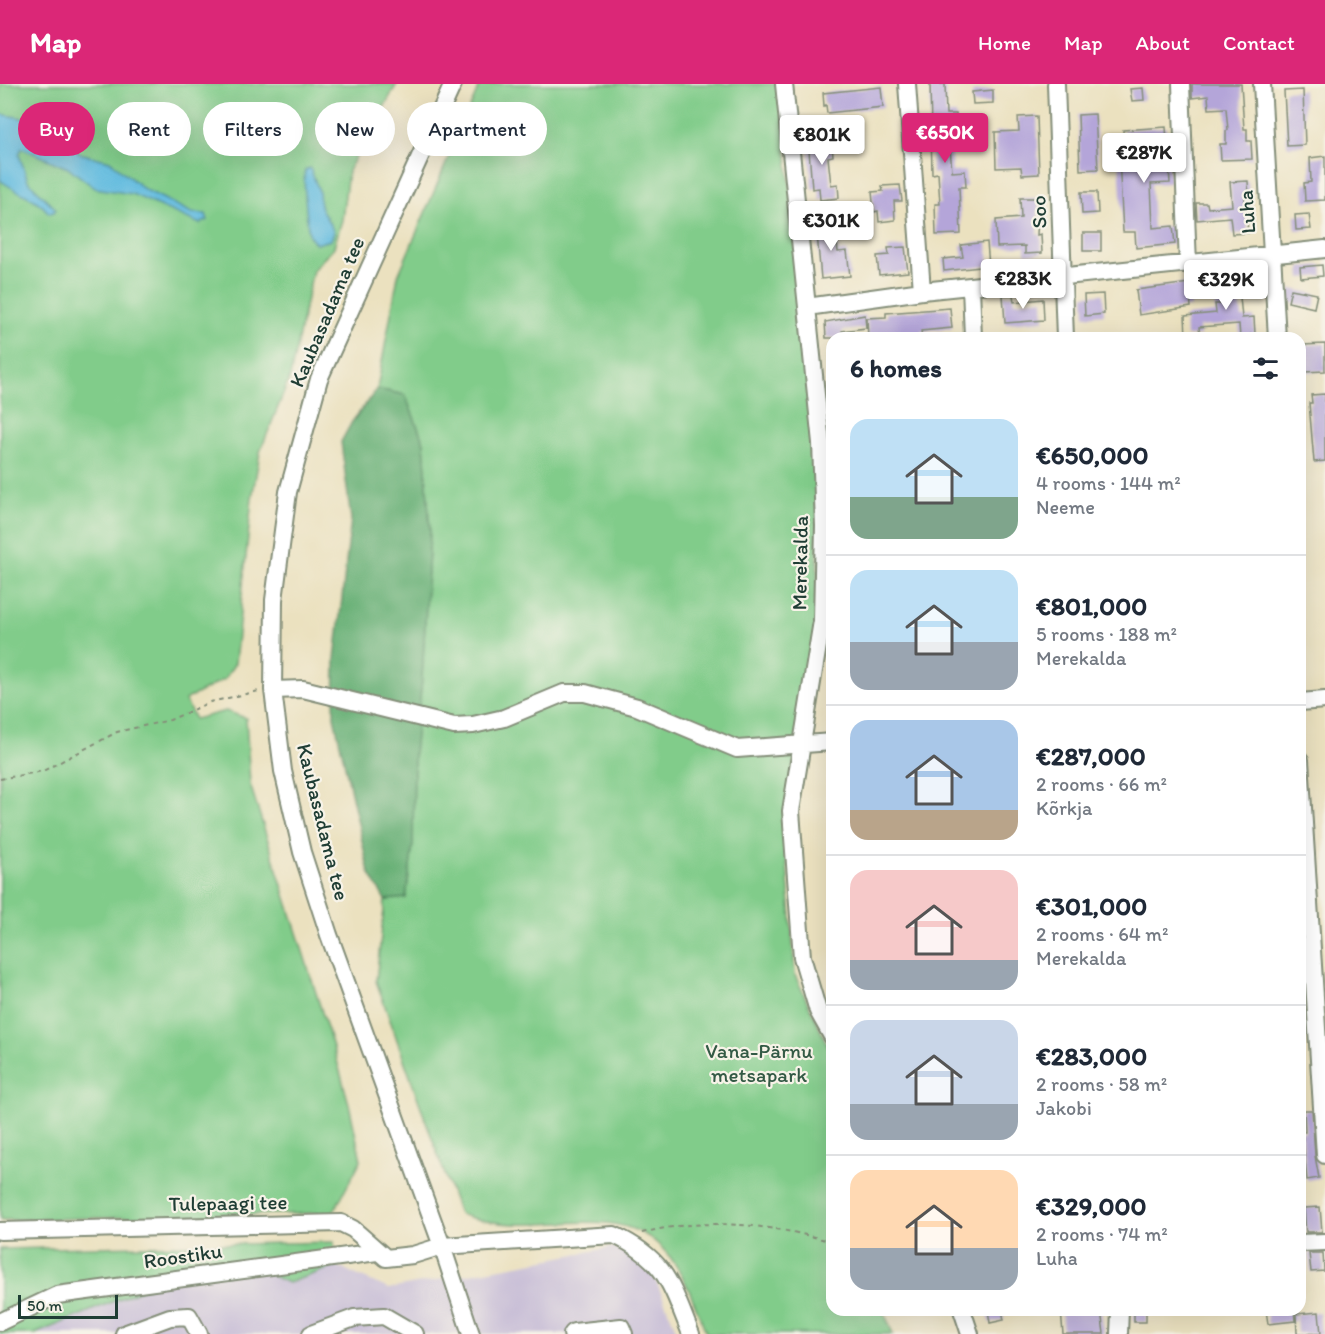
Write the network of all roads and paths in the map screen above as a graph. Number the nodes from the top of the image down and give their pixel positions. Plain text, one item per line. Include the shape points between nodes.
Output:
1 (453, 84) edge
2 (784, 84) edge
3 (908, 84) edge
4 (1056, 84) edge
5 (1181, 84) edge
6 (1262, 84) edge
7 (1325, 249) edge
8 (1273, 253) junction
9 (1188, 265) junction
10 (1064, 278) junction
11 (971, 286) junction
12 (922, 291) junction
13 (807, 306) junction
14 (973, 332) edge
15 (1065, 332) edge
16 (1276, 332) edge
17 (826, 495) edge
18 (826, 567) edge
19 (273, 690) junction
20 (1325, 700) edge
21 (1306, 702) edge
22 (826, 743) edge
23 (800, 745) junction
24 (0, 779) edge
25 (1306, 817) edge
26 (1318, 930) edge
27 (1307, 982) edge
28 (826, 1025) edge
29 (1325, 1155) edge
30 (0, 1231) edge
31 (622, 1238) junction
32 (826, 1240) edge
33 (1325, 1242) edge
34 (1306, 1243) edge
35 (442, 1246) junction
36 (377, 1252) junction
37 (964, 1316) edge
38 (1120, 1316) edge
39 (0, 1322) edge
40 (124, 1334) edge
41 (199, 1334) edge
42 (311, 1334) edge
43 (415, 1334) edge
44 (471, 1334) edge
45 (572, 1334) edge
46 (624, 1334) edge
47 (691, 1334) edge
48 (970, 1334) edge
49 (1119, 1334) edge

1 - 19 street, Kaubasadama tee via 319,380 288,492 274,600
2 - 13 street, Merekalda
3 - 12 street
4 - 10 street, Soo
5 - 9 street
6 - 8 street, Luha
7 - 8 street
8 - 9 street
8 - 16 street, Luha
9 - 10 street
10 - 11 street
10 - 15 street, Soo
11 - 12 street
11 - 14 street
12 - 13 street
13 - 17 street, Merekalda
18 - 23 street, Merekalda via 822,621
19 - 23 street via 303,689 454,726 504,718 564,693 585,693 636,707 737,749
19 - 24 path via 210,702 170,720 117,732 43,771
19 - 35 street, Kaubasadama tee via 282,771 302,852
20 - 21 street
22 - 23 street
23 - 28 street, Merekalda via 791,811 802,957
25 - 26 street
26 - 27 street
27 - 29 street
30 - 36 street, Tulepaagi tee via 341,1223
31 - 32 path via 658,1229 711,1225 756,1226
31 - 35 street via 614,1235
31 - 47 street via 659,1263
33 - 34 street
35 - 36 street via 386,1258
35 - 44 street, Kaubasadama tee
36 - 39 street, Roostiku via 57,1295
37 - 48 street
38 - 49 street
40 - 41 street via 170,1317 189,1316
42 - 43 street via 354,1318 384,1316
45 - 46 street via 621,1327

